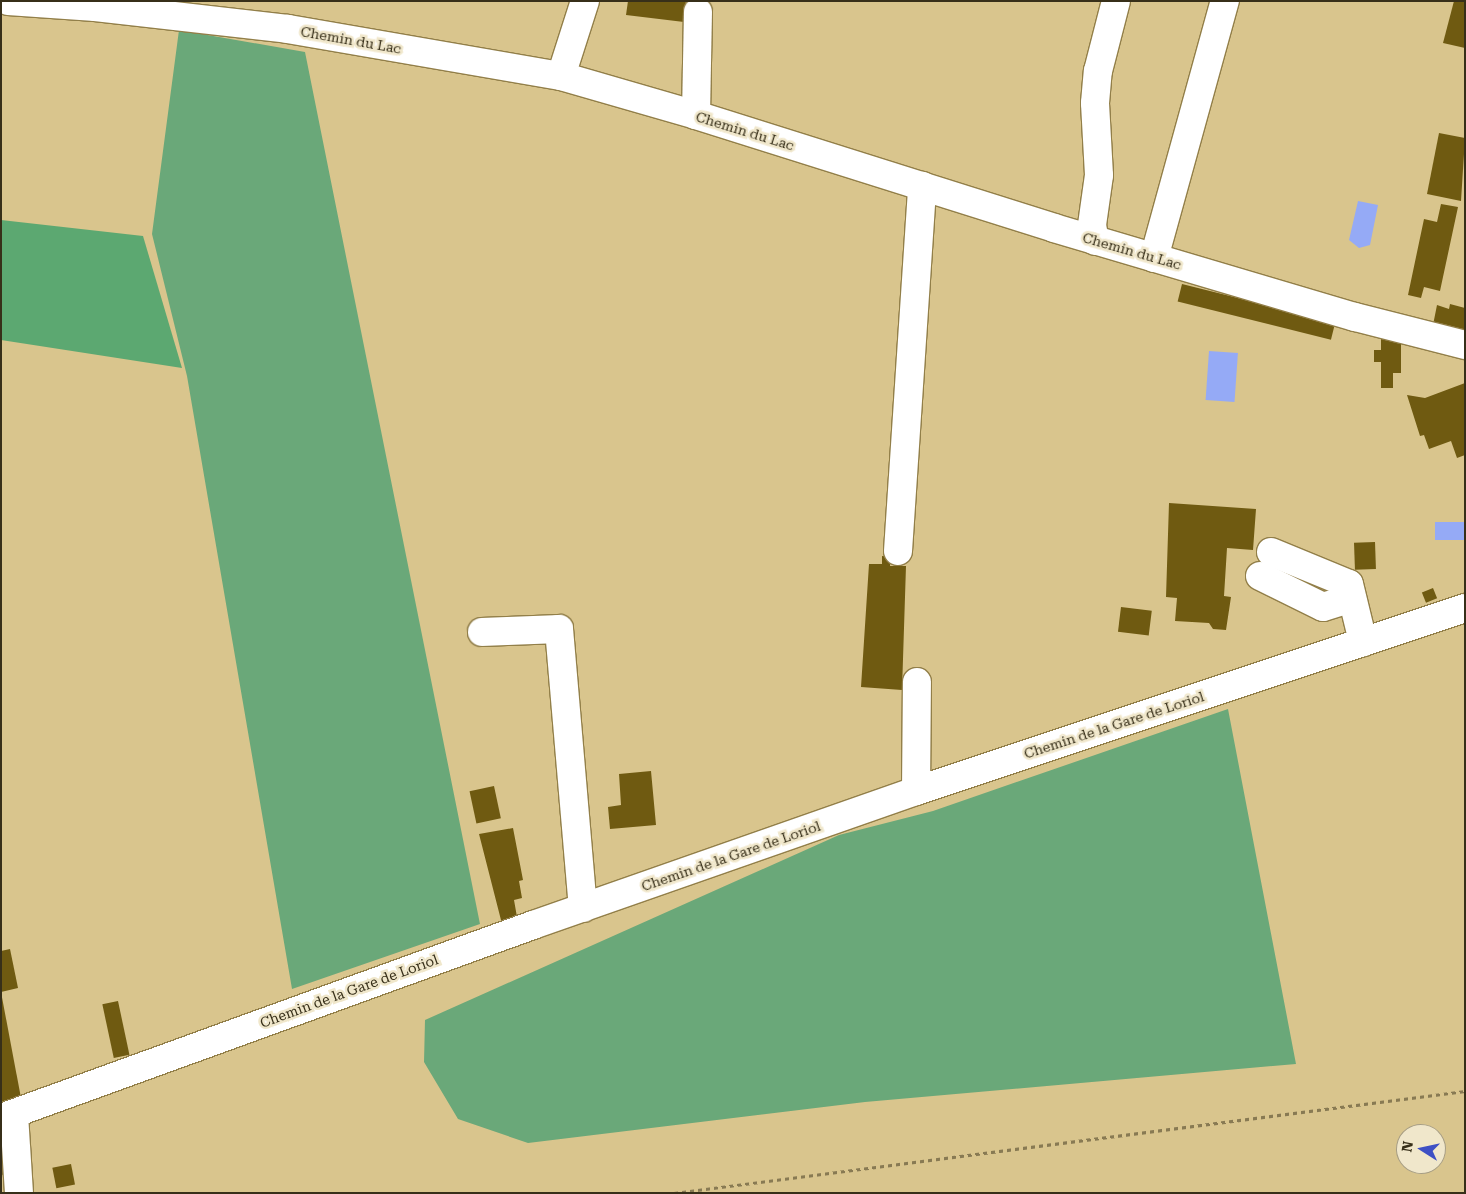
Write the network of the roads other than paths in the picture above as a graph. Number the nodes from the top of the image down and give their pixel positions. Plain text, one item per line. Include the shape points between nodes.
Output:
1 (8, 1) edge
2 (585, 1) edge
3 (1116, 1) edge
4 (1225, 1) edge
5 (698, 12) dead end
6 (562, 76) junction
7 (696, 115) junction
8 (922, 186) junction
9 (1095, 241) junction
10 (1154, 258) junction
11 (1465, 345) edge
12 (898, 551) dead end
13 (1266, 564) dead end
14 (1465, 608) edge
15 (482, 632) dead end
16 (1363, 642) junction
17 (917, 682) dead end
18 (916, 791) junction
19 (583, 908) junction
20 (8, 1116) edge
21 (19, 1193) edge

1 - 6 street, Chemin du Lac via 95,7 288,29
2 - 6 street
3 - 9 street via 1098,71 1095,104 1099,174 1092,225
4 - 10 street
5 - 7 street
6 - 7 street, Chemin du Lac
7 - 8 street, Chemin du Lac
8 - 9 street, Chemin du Lac
8 - 12 street
9 - 10 street, Chemin du Lac
10 - 11 street, Chemin du Lac
13 - 16 street via 1349,584
14 - 16 street, Chemin de la Gare de Loriol
15 - 19 street via 559,629
16 - 18 street, Chemin de la Gare de Loriol
17 - 18 street
18 - 19 street, Chemin de la Gare de Loriol
19 - 20 street, Chemin de la Gare de Loriol
20 - 21 street

